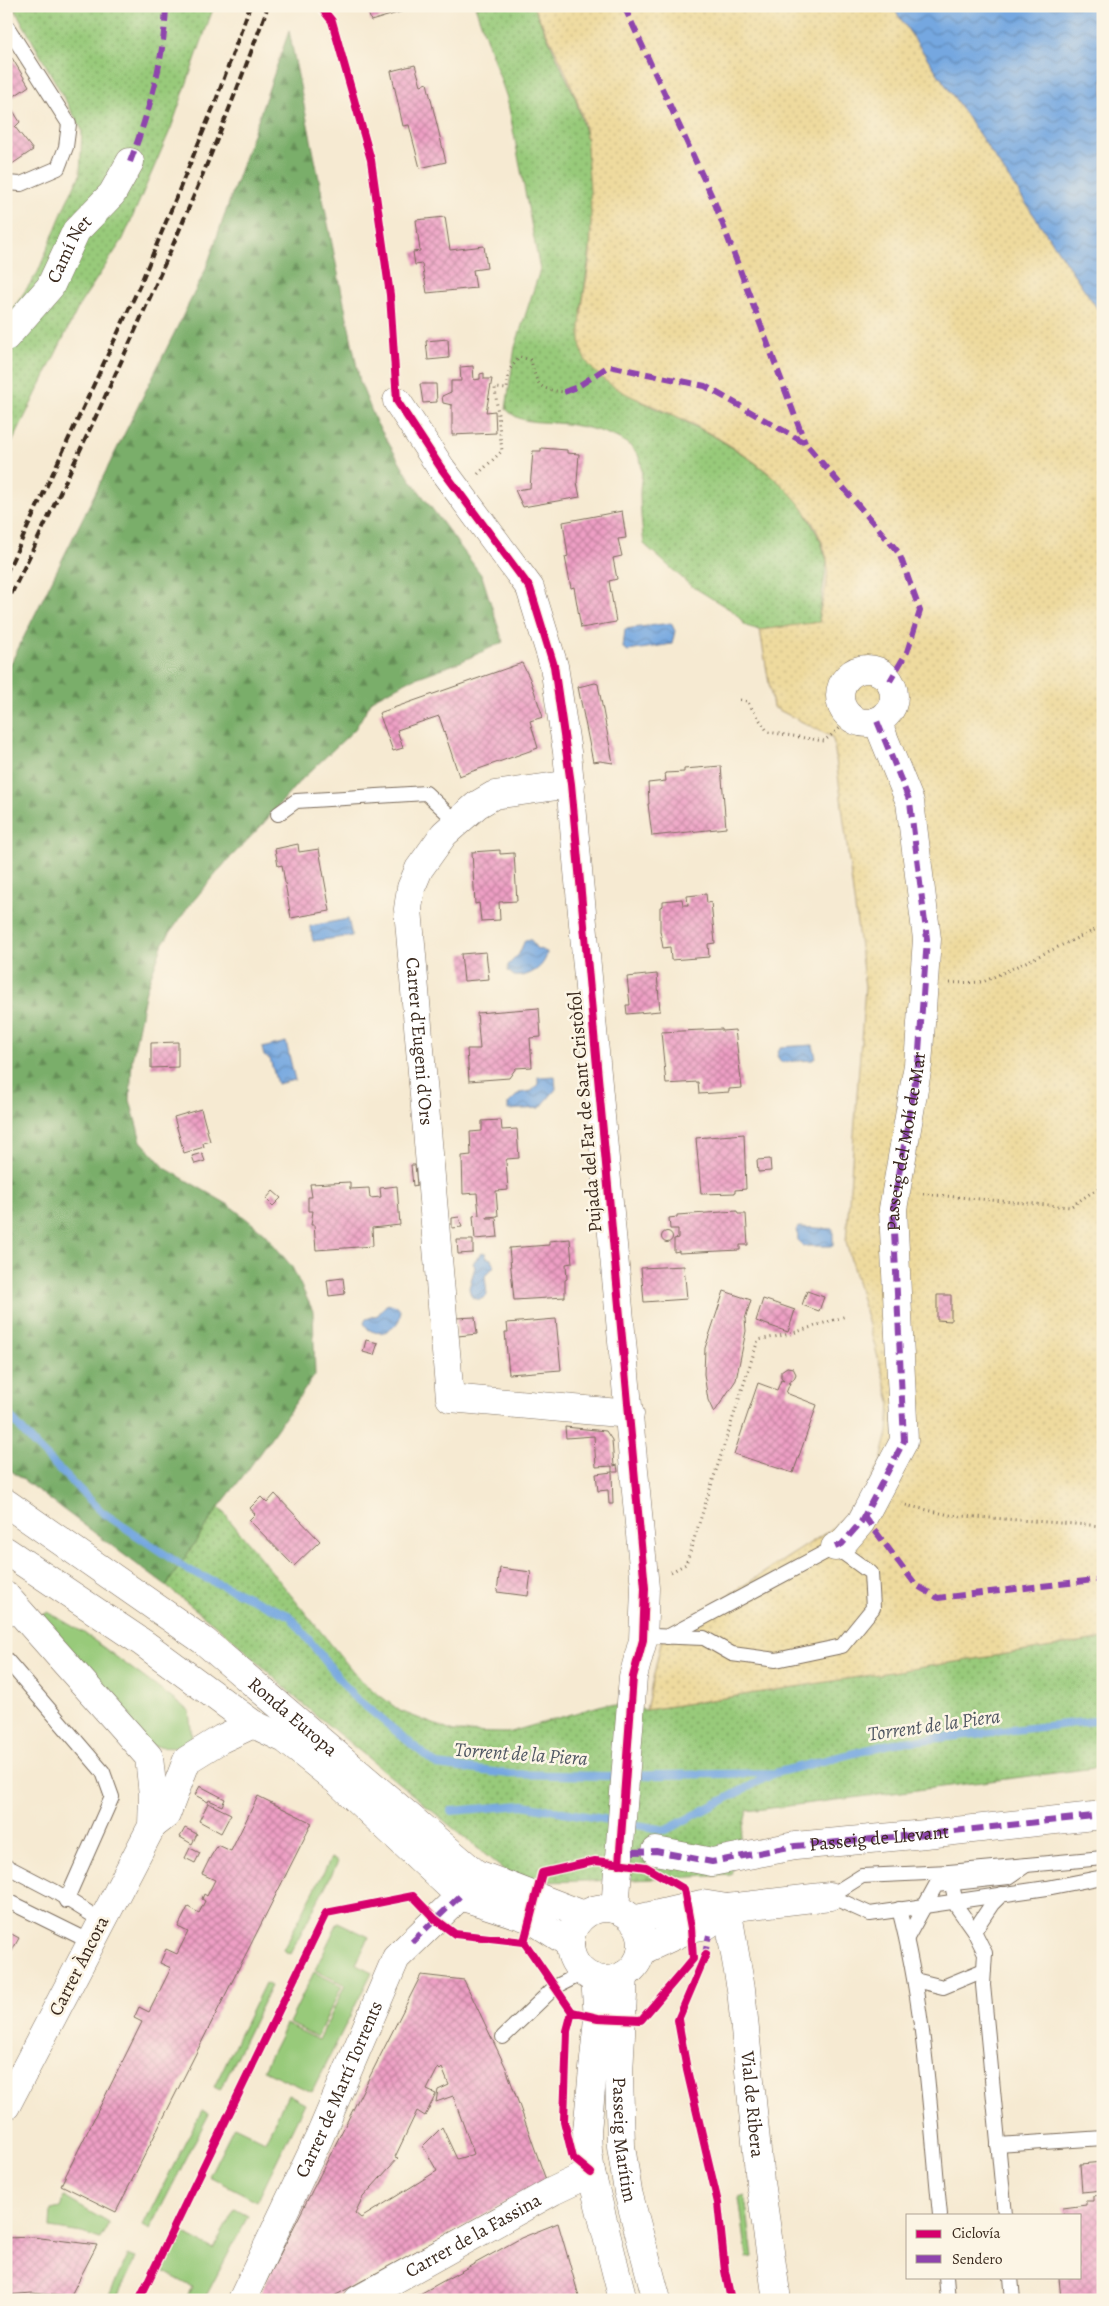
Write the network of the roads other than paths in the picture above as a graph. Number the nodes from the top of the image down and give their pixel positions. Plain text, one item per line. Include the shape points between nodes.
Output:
1 (8, 31) edge
2 (130, 162) dead end
3 (6, 184) edge
4 (6, 337) edge
5 (397, 401) dead end
6 (864, 720) road end
7 (571, 784) junction
8 (278, 814) dead end
9 (458, 823) junction
10 (630, 1414) junction
11 (6, 1503) edge
12 (835, 1547) junction
13 (6, 1551) edge
14 (6, 1596) edge
15 (655, 1639) junction
16 (6, 1659) edge
17 (253, 1724) junction
18 (149, 1757) junction
19 (187, 1760) junction
20 (1103, 1815) edge
21 (152, 1826) junction
22 (656, 1851) dead end
23 (1103, 1858) edge
24 (6, 1866) edge
25 (1103, 1877) edge
26 (950, 1878) junction
27 (1002, 1894) junction
28 (460, 1896) junction
29 (830, 1896) junction
30 (6, 1900) edge
31 (955, 1900) junction
32 (66, 1901) junction
33 (925, 1905) junction
34 (727, 1908) junction
35 (899, 1909) junction
36 (624, 1914) junction
37 (584, 1915) junction
38 (97, 1931) junction
39 (974, 1931) junction
40 (906, 1938) junction
41 (570, 1944) junction
42 (640, 1951) junction
43 (984, 1970) junction
44 (590, 1975) junction
45 (624, 1975) junction
46 (914, 1980) junction
47 (503, 2037) dead end
48 (8, 2100) edge
49 (1103, 2138) edge
50 (998, 2146) junction
51 (591, 2173) junction
52 (940, 2214) edge
53 (1005, 2214) edge
54 (946, 2278) edge
55 (1011, 2278) edge
56 (242, 2300) edge
57 (358, 2300) edge
58 (623, 2300) edge
59 (658, 2300) edge
60 (777, 2300) edge
61 (948, 2300) edge
62 (1013, 2300) edge

1 - 3 lane via 69,124 66,147 58,168 21,184
2 - 4 street, Camí Net via 112,194 76,231 50,287
5 - 7 street, Pujada del Far de Sant Cristòfol via 441,468 530,588 554,666
6 - 12 street, Passeig del Molí de Mar via 910,802 927,939 918,1066 892,1209 904,1442 861,1522 842,1544
7 - 9 street, Carrer d'Eugeni d'Ors via 494,795 477,805
7 - 10 street, Pujada del Far de Sant Cristòfol
8 - 9 lane via 296,801 426,793
9 - 10 street, Carrer d'Eugeni d'Ors via 444,834 419,869 411,888 408,909 450,1398
10 - 15 street, Pujada del Far de Sant Cristòfol via 644,1588
11 - 37 street, Ronda Europa via 204,1641 475,1873
12 - 15 lane, Passeig del Molí de Mar
12 - 15 lane via 871,1573 873,1608 842,1646 776,1660 732,1654 704,1638
13 - 17 street, Ronda Europa via 144,1643
14 - 18 street
15 - 36 street, Pujada del Far de Sant Cristòfol via 633,1677 620,1851
16 - 32 lane via 103,1772 112,1797
17 - 19 street
17 - 28 street, Ronda Europa via 285,1740 336,1780
18 - 19 street
18 - 21 street, Carrer Àncora
19 - 21 street, Carrer Àncora via 166,1815
20 - 22 street, Passeig de Llevant via 795,1846 712,1862
21 - 38 street, Carrer Àncora
23 - 26 lane via 1026,1865 1009,1877
24 - 32 lane
25 - 27 lane
26 - 29 lane via 862,1876
26 - 31 lane
26 - 33 lane via 936,1885
27 - 31 lane
27 - 39 lane
28 - 41 street, Ronda Europa via 531,1919
28 - 56 street, Carrer de Martí Torrents via 396,1958 320,2138
29 - 34 street
29 - 35 lane via 870,1914
30 - 38 lane
31 - 33 lane
31 - 39 lane
32 - 38 lane
33 - 35 lane
33 - 40 lane
34 - 36 street via 702,1904
34 - 42 street via 707,1925 691,1928
34 - 60 street, Vial de Ribera via 741,1989 760,2182
35 - 40 lane
36 - 37 street via 599,1909
36 - 42 street via 640,1932
37 - 41 street via 575,1927
38 - 48 street, Carrer Àncora
39 - 43 lane via 984,1953
40 - 46 lane
41 - 44 street via 576,1962
42 - 45 street via 635,1965
43 - 46 lane via 943,1987
43 - 50 lane
44 - 45 street via 611,1979
44 - 47 lane via 555,1988
44 - 51 street, Passeig Marítim via 598,2018 587,2131
45 - 59 street, Passeig Marítim via 619,2074 621,2146 628,2192
46 - 52 lane
49 - 50 lane
50 - 53 lane
51 - 57 street, Carrer de la Fassina
51 - 58 street, Passeig Marítim
54 - 61 lane
55 - 62 lane

